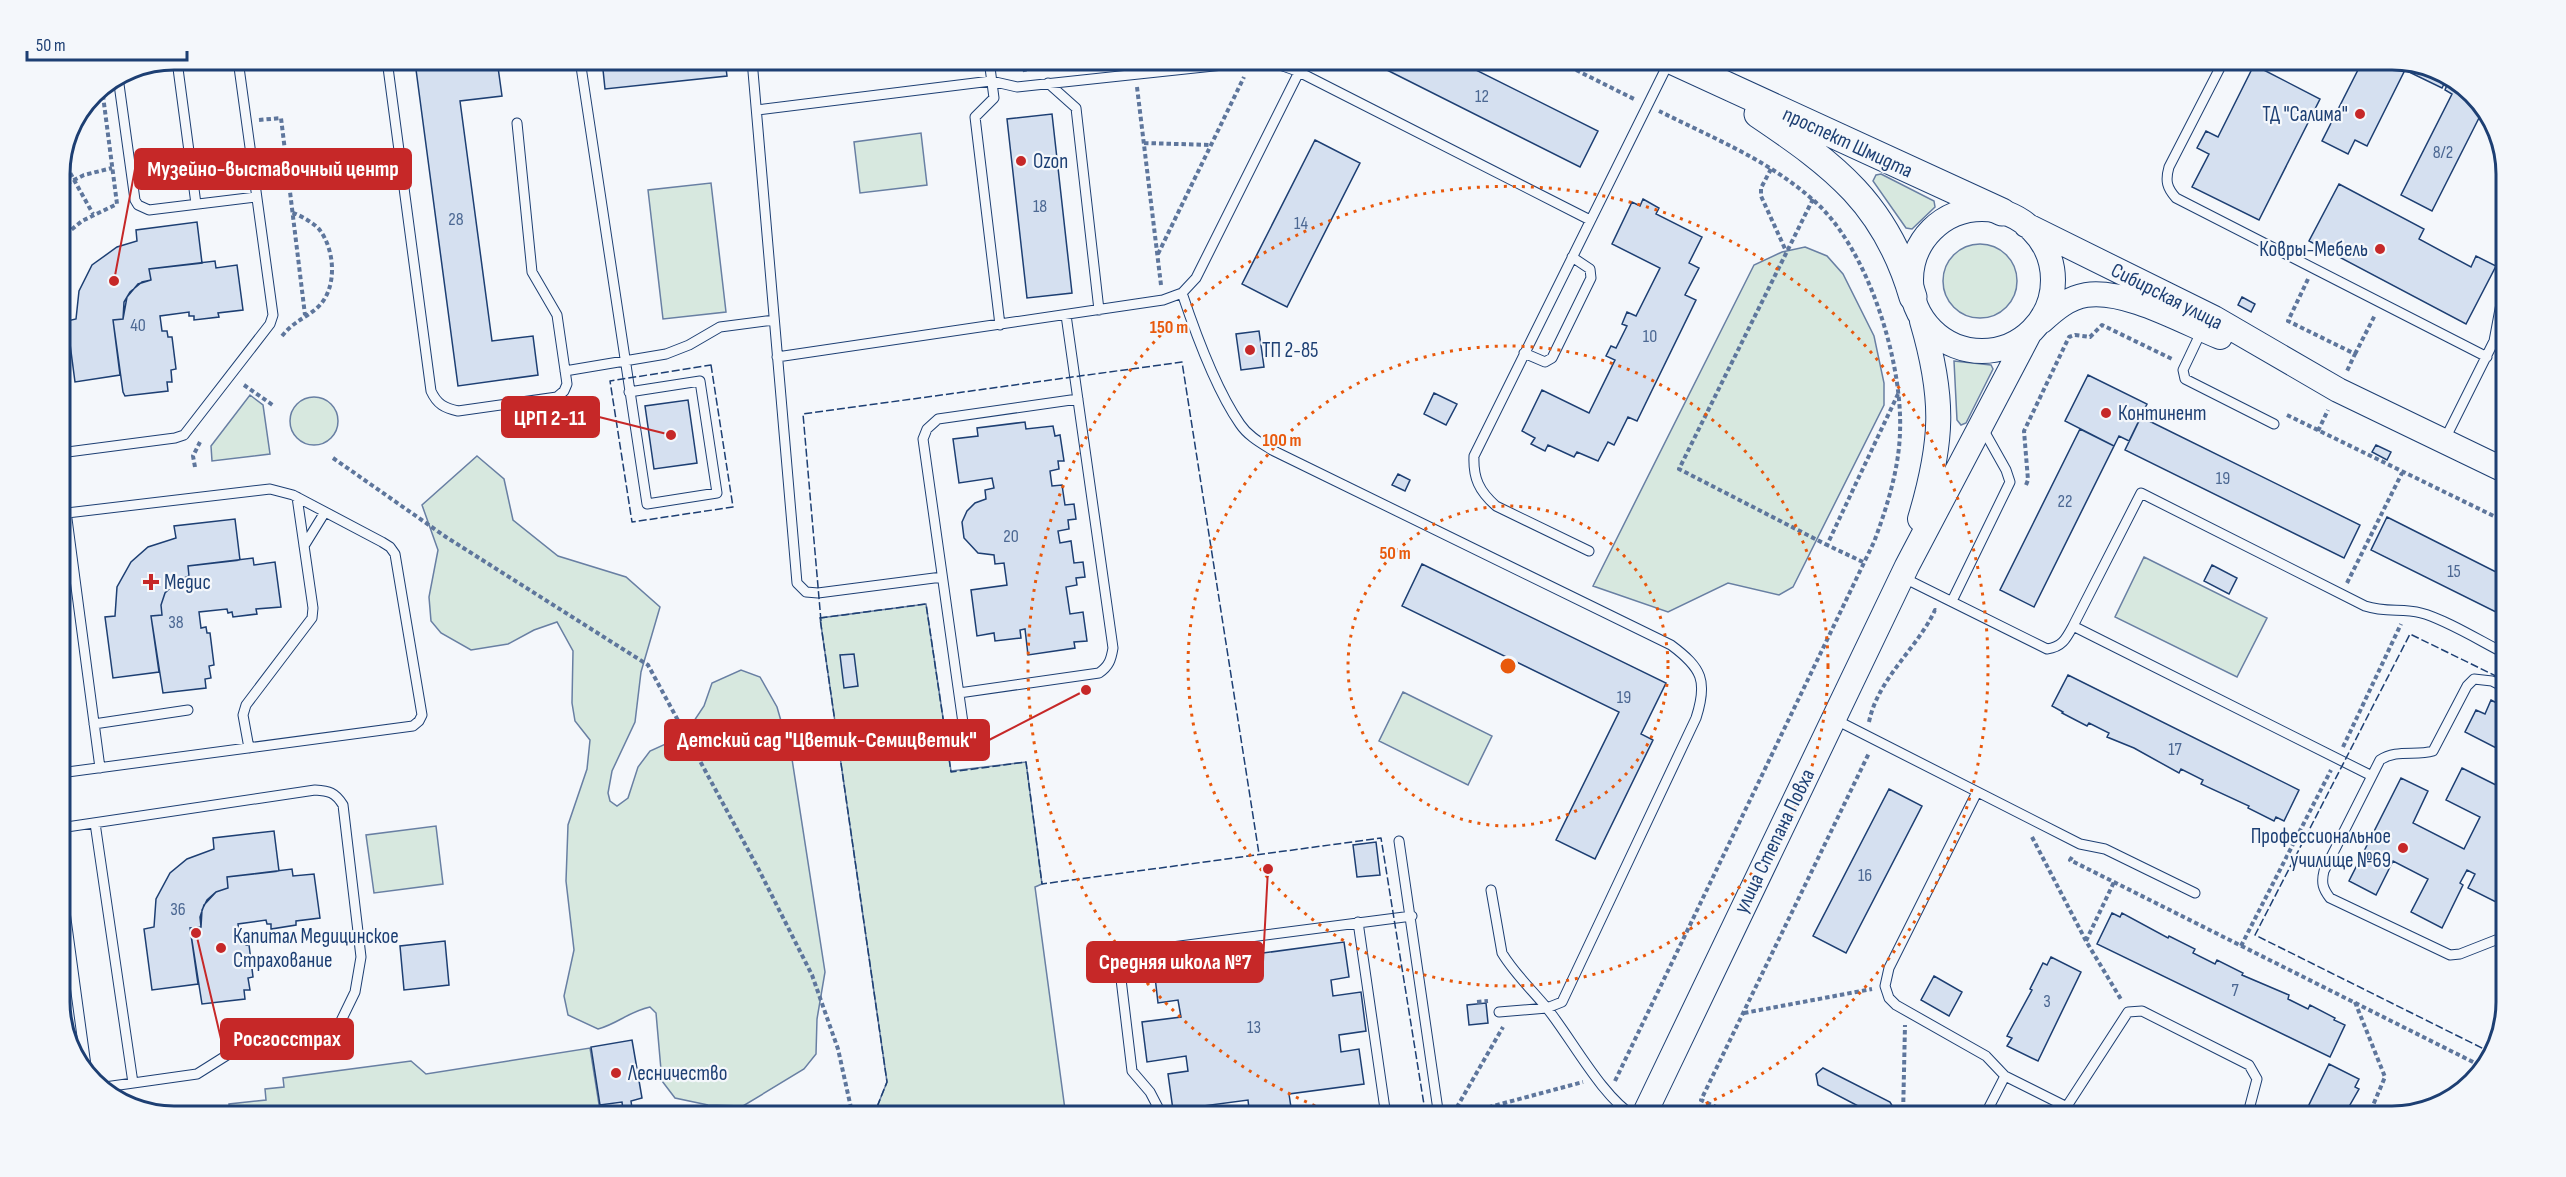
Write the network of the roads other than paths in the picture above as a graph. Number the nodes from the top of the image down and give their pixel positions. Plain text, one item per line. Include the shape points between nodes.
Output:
1 (180, 70) edge
2 (239, 70) edge
3 (388, 70) edge
4 (581, 70) edge
5 (753, 70) edge
6 (990, 70) edge
7 (1174, 70) edge
8 (1294, 70) edge
9 (1665, 70) edge
10 (1691, 70) edge
11 (2219, 70) edge
12 (1299, 72) junction
13 (1695, 72) junction
14 (991, 81) junction
15 (1048, 83) junction
16 (119, 86) edge
17 (757, 110) junction
18 (517, 123) dead end
19 (256, 197) junction
20 (196, 204) junction
21 (2002, 212) junction
22 (1590, 220) junction
23 (2026, 225) junction
24 (1572, 257) junction
25 (1182, 293) junction
26 (1916, 305) junction
27 (1099, 310) junction
28 (1066, 315) junction
29 (774, 320) junction
30 (1000, 325) junction
31 (2032, 330) junction
32 (2202, 330) junction
33 (2495, 332) edge
34 (1524, 353) junction
35 (777, 357) junction
36 (2487, 357) junction
37 (624, 361) junction
38 (565, 371) junction
39 (2305, 373) junction
40 (629, 392) junction
41 (1078, 399) junction
42 (2274, 424) dead end
43 (1981, 425) junction
44 (2444, 441) junction
45 (71, 452) edge
46 (2495, 466) edge
47 (297, 497) junction
48 (325, 512) junction
49 (71, 513) edge
50 (71, 544) edge
51 (304, 546) junction
52 (1589, 551) dead end
53 (1904, 571) junction
54 (942, 577) junction
55 (1952, 601) junction
56 (2073, 626) junction
57 (2496, 649) edge
58 (2496, 683) edge
59 (959, 693) junction
60 (188, 710) dead end
61 (1833, 719) junction
62 (94, 724) junction
63 (964, 730) dead end
64 (249, 748) junction
65 (100, 768) junction
66 (71, 771) edge
67 (2372, 776) junction
68 (1977, 792) junction
69 (95, 823) junction
70 (71, 826) edge
71 (1399, 840) dead end
72 (1491, 890) dead end
73 (2195, 893) dead end
74 (1412, 916) junction
75 (1358, 922) junction
76 (2496, 940) edge
77 (71, 956) edge
78 (1547, 1008) junction
79 (1499, 1012) dead end
80 (84, 1054) edge
81 (2006, 1076) junction
82 (133, 1083) junction
83 (112, 1086) edge
84 (1157, 1106) edge
85 (1385, 1106) edge
86 (1438, 1106) edge
87 (1632, 1106) edge
88 (1651, 1106) edge
89 (1990, 1106) edge
90 (2067, 1106) joint
91 (2250, 1106) edge

1 - 20 lane
2 - 19 lane
3 - 38 lane via 430,391 435,400 445,408 459,411 557,397 567,384
4 - 37 lane
5 - 17 lane
6 - 14 lane
7 - 15 lane
8 - 12 lane
9 - 22 lane
10 - 13 main road, проспект Шмидта
11 - 36 lane via 2169,167 2166,178 2176,198
12 - 22 lane
12 - 25 lane via 1196,278
13 - 21 main road, проспект Шмидта
13 - 26 main road, проспект Шмидта via 1818,155 1865,200 1905,270
14 - 15 lane via 1017,87
14 - 17 lane
14 - 30 lane via 994,98 975,117
15 - 27 lane via 1076,108
16 - 20 lane via 138,205 150,210
17 - 29 lane
18 - 38 lane via 532,272 556,315
19 - 20 lane
19 - 45 lane via 273,315 270,324 184,435
21 - 23 street
21 - 26 street via 1965,212 1933,229 1914,261 1911,279
22 - 24 lane
23 - 31 street via 2044,247 2053,274 2050,302
23 - 39 street, Сибирская улица via 2214,318
24 - 34 lane
24 - 34 lane via 1590,268 1591,278 1552,358 1545,362
25 - 27 lane via 1163,300
25 - 78 lane via 1225,395 1241,425 1254,438 1671,645 1691,659 1700,677 1703,697 1696,718 1562,1002
26 - 31 street via 1935,334 1966,349 1995,350 2013,344
26 - 53 street, улица Степана Повха via 1936,373 1940,426 1933,468
27 - 28 lane
28 - 30 lane
28 - 41 lane
29 - 35 lane
29 - 37 lane via 720,327 666,354
30 - 35 lane
31 - 32 street, Сибирская улица via 2073,298 2102,295 2140,304
31 - 43 street, улица Степана Повха
32 - 39 street, Сибирская улица
32 - 42 lane via 2183,370 2185,379
33 - 36 lane
34 - 52 lane via 1474,456 1473,472 1485,497 1496,506
35 - 54 lane via 797,583 806,592 818,594
36 - 44 lane
37 - 38 lane
37 - 40 lane
39 - 44 street, Сибирская улица
40 - 40 lane via 700,381 717,493 647,504
41 - 54 lane via 938,419 927,429 923,449
41 - 59 lane via 1113,648 1111,660 1099,673
43 - 53 street, улица Степана Повха
43 - 55 lane via 2010,482
44 - 46 street, Сибирская улица
47 - 48 lane
47 - 49 lane via 270,489
47 - 51 lane
48 - 51 lane
48 - 64 lane via 390,547 394,554 422,715 413,726
50 - 62 lane
51 - 64 lane via 312,618 246,705 243,715
53 - 55 lane
53 - 61 street, улица Степана Повха
54 - 59 lane
55 - 56 lane via 2047,649 2057,648 2065,641
56 - 57 lane via 2141,492 2377,610 2424,613
56 - 67 lane
58 - 67 lane via 2474,679 2467,686 2433,751 2387,755
59 - 63 lane
60 - 62 lane
61 - 68 lane
61 - 88 street, улица Степана Повха
62 - 65 lane
64 - 65 lane
65 - 66 lane
67 - 76 lane via 2324,871 2321,880 2330,898 2450,955
68 - 73 lane via 2080,844 2105,849
68 - 81 lane via 1888,968 1885,986 1888,998 1905,1012 1986,1056
69 - 70 lane
69 - 82 lane
69 - 82 lane via 315,790 329,791 343,805 361,957 355,992 339,1025 317,1039 232,1052 197,1074
71 - 74 lane
72 - 78 lane via 1502,953
74 - 75 lane
74 - 86 lane
75 - 84 lane via 1118,954 1132,1071
75 - 85 lane
77 - 80 lane
78 - 79 lane
78 - 87 lane via 1609,1092
81 - 89 lane
81 - 90 lane
82 - 83 lane
90 - 91 lane via 2128,1012 2142,1011 2249,1065 2257,1079

